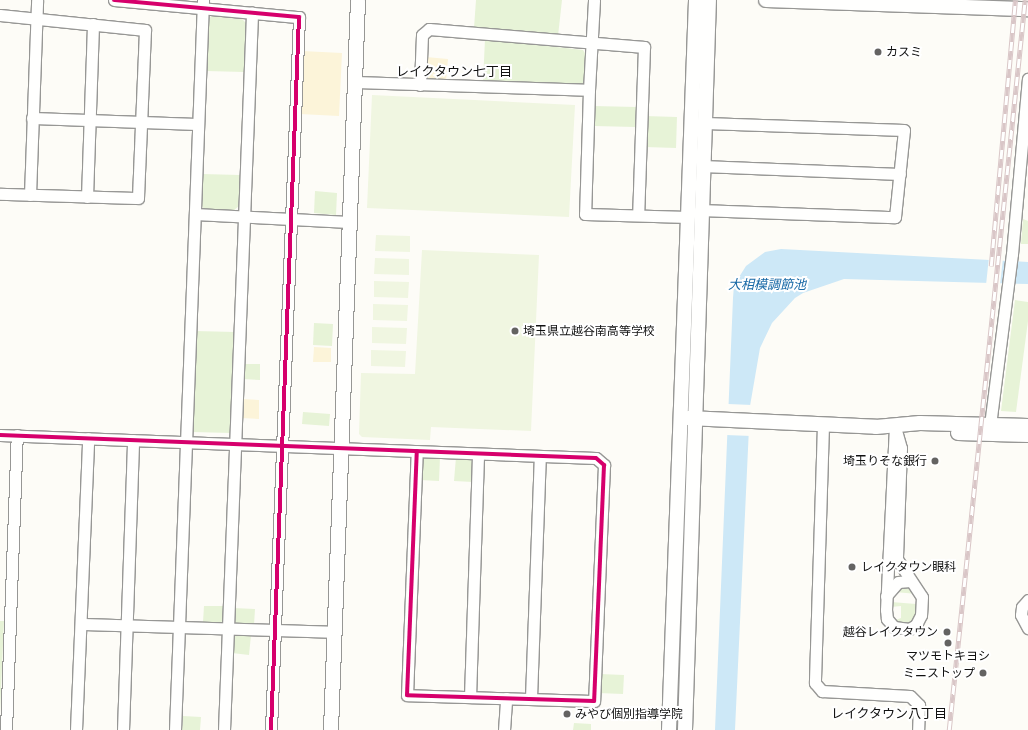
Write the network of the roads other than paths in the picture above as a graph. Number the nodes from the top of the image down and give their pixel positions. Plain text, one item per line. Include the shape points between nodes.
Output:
1 (37, 0) edge
2 (114, 0) edge
3 (358, 0) edge
4 (594, 0) edge
5 (696, 0) edge
6 (709, 0) edge
7 (766, 0) edge
8 (203, 4) edge
9 (1028, 9) edge
10 (252, 13) junction
11 (0, 15) edge
12 (36, 18) junction
13 (93, 24) junction
14 (590, 44) junction
15 (1028, 80) edge
16 (354, 82) junction
17 (420, 85) junction
18 (589, 90) junction
19 (32, 118) junction
20 (89, 120) junction
21 (141, 122) junction
22 (705, 123) junction
23 (198, 124) junction
24 (702, 166) junction
25 (900, 174) junction
26 (0, 194) edge
27 (30, 195) junction
28 (87, 197) junction
29 (694, 213) junction
30 (195, 214) junction
31 (244, 216) junction
32 (638, 216) junction
33 (291, 220) junction
34 (349, 222) junction
35 (681, 418) junction
36 (696, 418) junction
37 (823, 424) junction
38 (1028, 426) edge
39 (894, 427) junction
40 (990, 429) junction
41 (0, 435) edge
42 (17, 435) junction
43 (1028, 435) edge
44 (88, 438) junction
45 (133, 440) junction
46 (186, 443) junction
47 (236, 445) junction
48 (282, 445) junction
49 (342, 448) junction
50 (417, 451) junction
51 (478, 454) junction
52 (540, 456) junction
53 (910, 581) junction
54 (886, 597) junction
55 (1028, 600) edge
56 (81, 624) junction
57 (127, 625) junction
58 (179, 627) junction
59 (227, 628) junction
60 (1028, 628) edge
61 (276, 630) junction
62 (334, 632) junction
63 (470, 697) junction
64 (506, 698) junction
65 (531, 698) junction
66 (6, 730) edge
67 (76, 730) edge
68 (123, 730) edge
69 (175, 730) edge
70 (224, 730) edge
71 (271, 730) edge
72 (331, 730) edge
73 (504, 730) edge
74 (669, 730) edge
75 (685, 730) edge
76 (918, 730) edge

1 - 12 street
2 - 8 street
3 - 16 street
4 - 14 street
5 - 29 street
6 - 22 street
7 - 9 street
8 - 10 street
8 - 23 street
10 - 31 street
10 - 33 street via 299,17
11 - 12 street
12 - 13 street
12 - 19 street
13 - 20 street
13 - 21 street via 145,30
14 - 17 street via 429,29 422,34
14 - 18 street
14 - 32 street via 644,47
15 - 40 street via 1008,293
16 - 17 street
16 - 34 street
17 - 18 street
18 - 32 street via 584,214
19 - 20 street
19 - 27 street
20 - 21 street
20 - 28 street
21 - 23 street
21 - 28 street via 138,198
22 - 24 street
22 - 25 street via 904,130
23 - 30 street
24 - 25 street
24 - 29 street
25 - 29 street via 895,217
26 - 27 street
27 - 28 street
29 - 32 street
29 - 35 street
29 - 36 street
30 - 31 street
30 - 46 street
31 - 33 street
31 - 47 street
33 - 34 street
33 - 48 street
34 - 49 street
35 - 36 street
35 - 74 street
36 - 37 street
36 - 75 street
37 - 39 street
37 - 76 street via 814,683 822,691 910,696 919,705
38 - 40 street
39 - 40 street via 920,432
39 - 53 street via 900,448 897,559
39 - 54 street
40 - 43 street
41 - 42 street
42 - 44 street
42 - 66 street
44 - 45 street
44 - 56 street
45 - 46 street
45 - 57 street
46 - 47 street
46 - 58 street
47 - 48 street
47 - 59 street
48 - 49 street
48 - 61 street
49 - 50 street
49 - 62 street
50 - 51 street
50 - 63 street via 408,695
51 - 52 street
51 - 63 street
52 - 65 street
52 - 65 street via 596,458 604,465 594,701
53 - 54 street via 898,582
53 - 54 street via 919,588 922,597 921,615 916,625 910,629 894,627 888,619
55 - 60 street via 1022,607 1021,615
56 - 57 street
56 - 67 street
57 - 58 street
57 - 68 street
58 - 59 street
58 - 69 street
59 - 61 street
59 - 70 street
61 - 62 street
61 - 71 street
62 - 72 street
63 - 64 street
64 - 65 street
64 - 73 street

